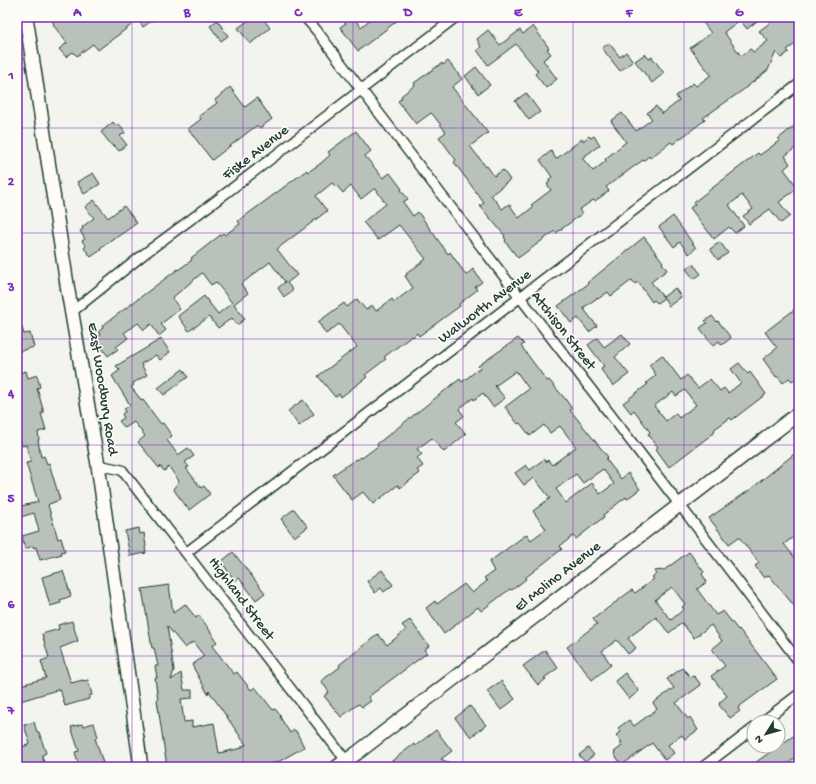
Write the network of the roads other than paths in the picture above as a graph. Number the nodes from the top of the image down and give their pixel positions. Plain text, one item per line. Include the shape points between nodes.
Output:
1 (26, 17) edge
2 (305, 17) edge
3 (456, 17) edge
4 (799, 84) edge
5 (361, 89) junction
6 (520, 298) junction
7 (73, 311) junction
8 (799, 413) edge
9 (98, 465) junction
10 (680, 504) junction
11 (187, 552) junction
12 (799, 662) edge
13 (799, 694) edge
14 (773, 714) edge
15 (746, 734) edge
16 (345, 765) edge
17 (141, 767) edge
18 (703, 767) edge

1 - 7 main road, East Woodbury Road
2 - 5 street, Atchison Street
3 - 5 street, Fiske Avenue
4 - 6 street, Walworth Avenue
5 - 6 street, Atchison Street
5 - 7 street, Fiske Avenue
6 - 10 street, Atchison Street
6 - 11 street, Walworth Avenue
7 - 9 main road, East Woodbury Road
8 - 10 main road, El Molino Avenue
9 - 11 street, Highland Street via 122,470
9 - 17 main road, East Woodbury Road
10 - 12 street, Atchison Street
10 - 16 main road, El Molino Avenue
11 - 16 street, Highland Street
13 - 14 street
15 - 18 street

